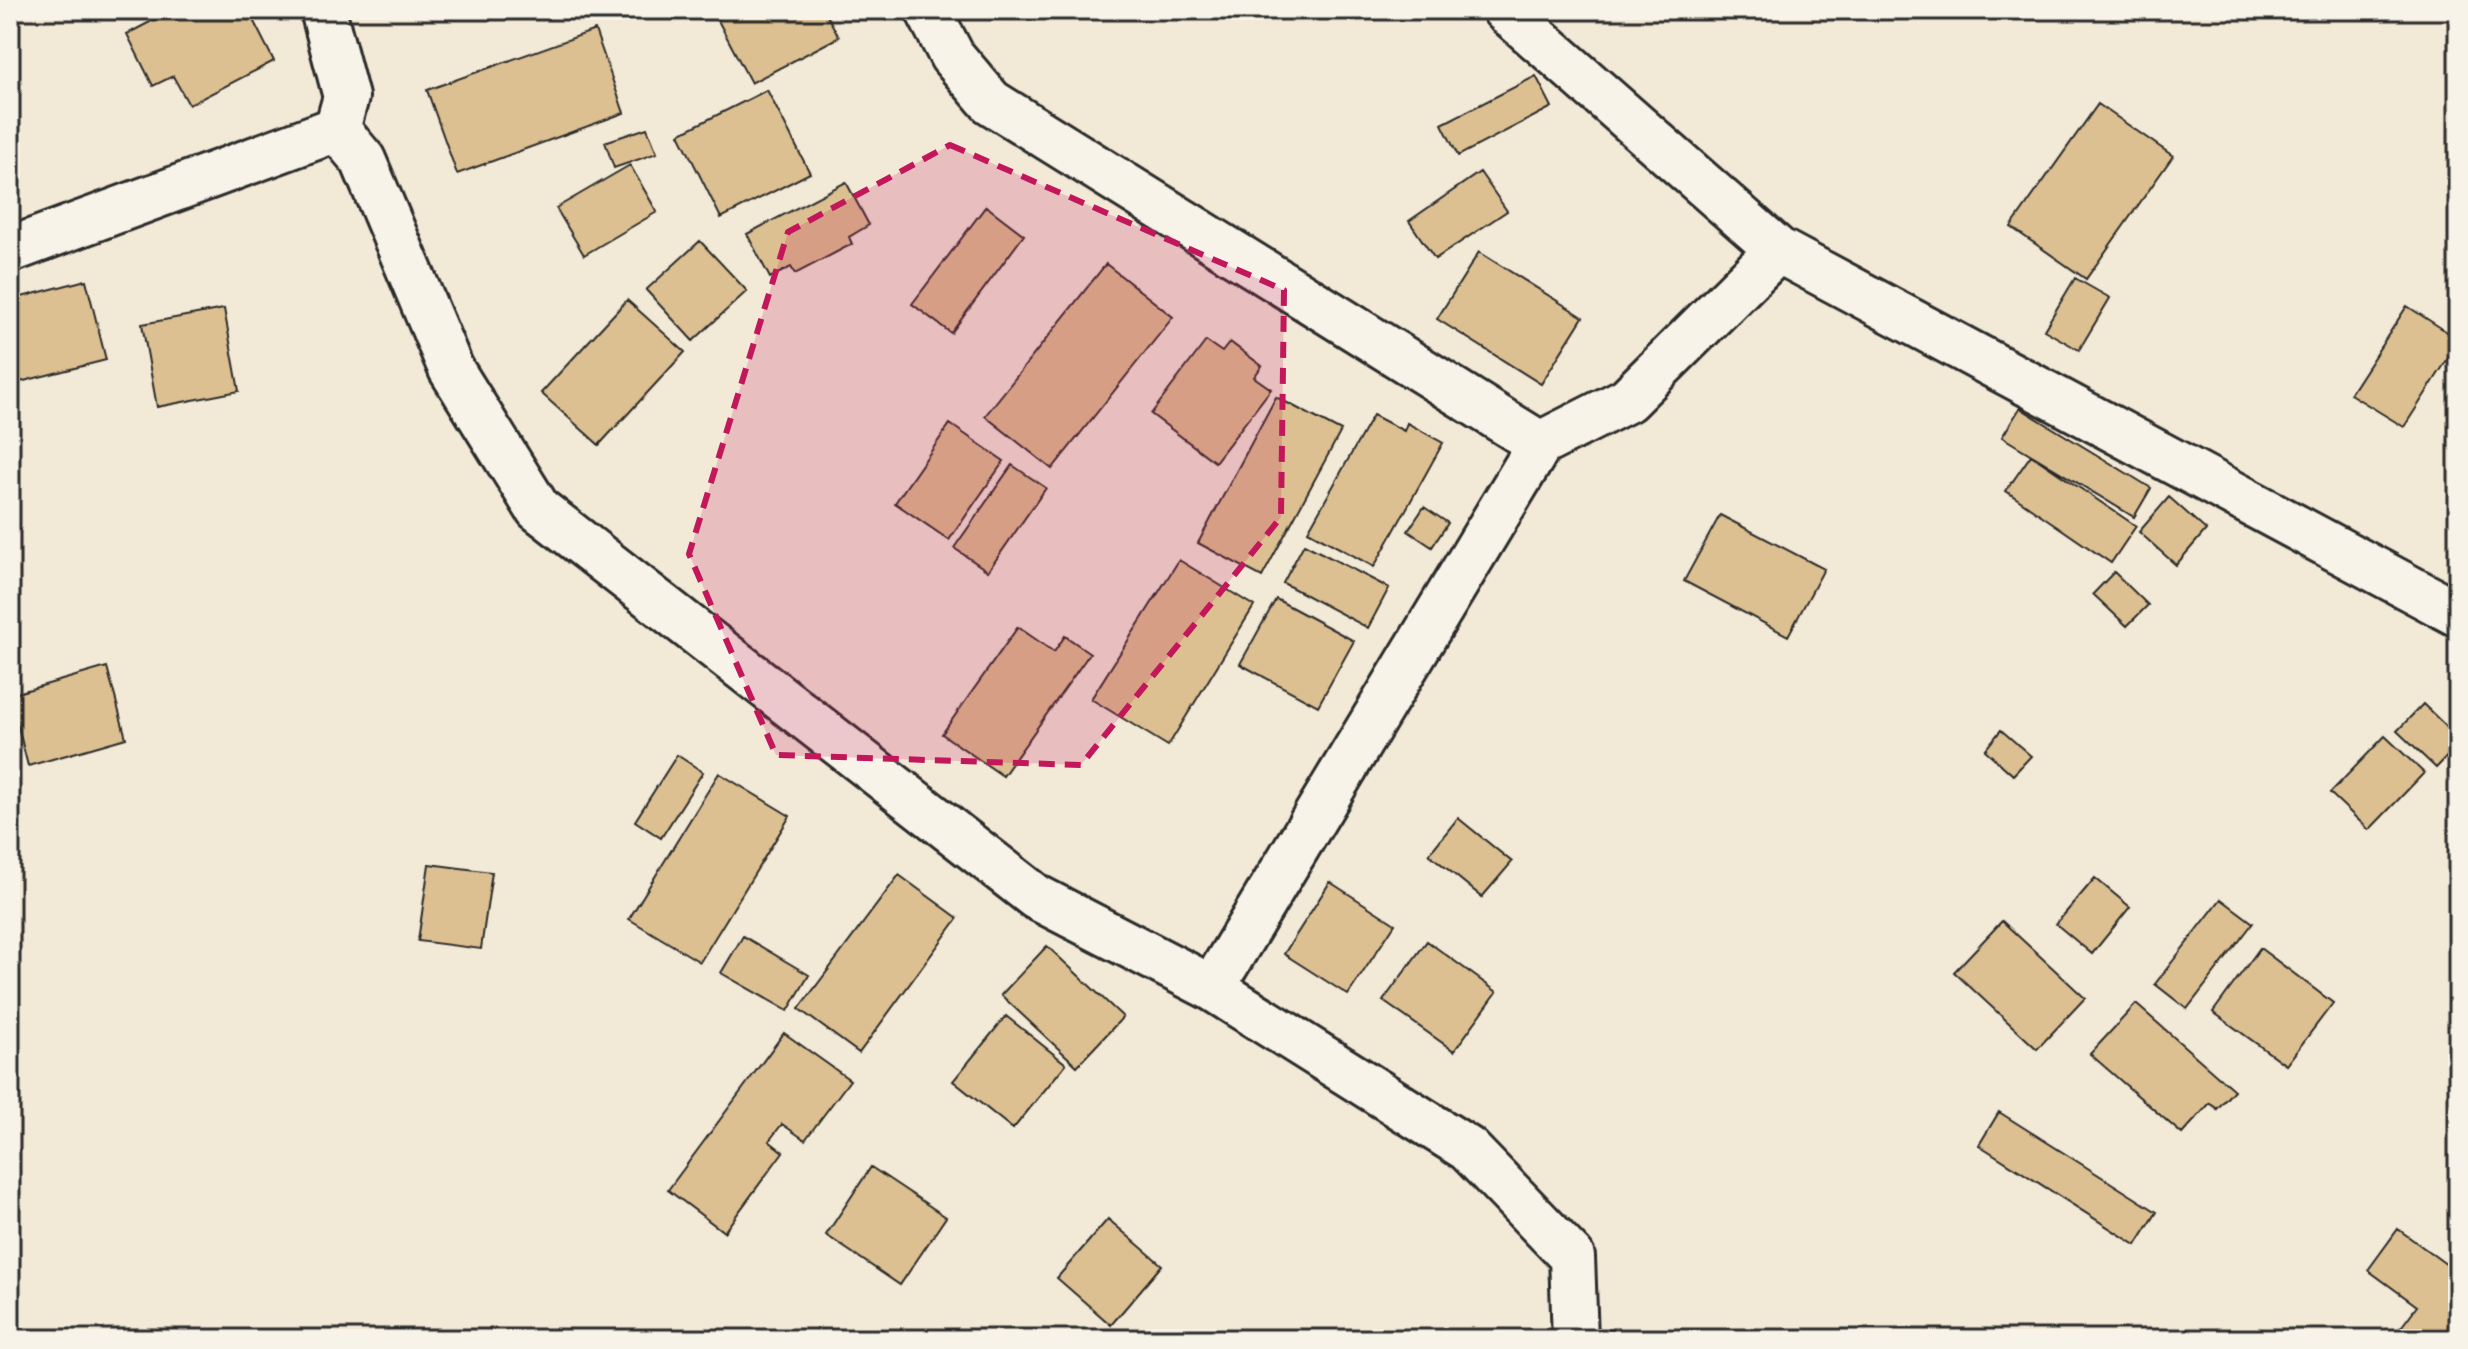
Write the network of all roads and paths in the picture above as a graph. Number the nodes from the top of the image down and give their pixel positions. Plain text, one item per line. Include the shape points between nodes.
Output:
1 (323, 10) edge
2 (928, 10) edge
3 (1505, 10) edge
4 (337, 129) junction
5 (10, 250) edge
6 (1778, 250) junction
7 (1540, 444) junction
8 (2458, 614) edge
9 (1212, 988) junction
10 (1575, 1339) edge

1 - 4 street via 346,97
2 - 7 street via 952,56 991,102
3 - 6 street
4 - 5 street
4 - 9 street via 363,160 451,369 538,509 1036,897
6 - 7 street via 1627,400
6 - 8 street
7 - 9 street
9 - 10 street via 1468,1149 1572,1257

